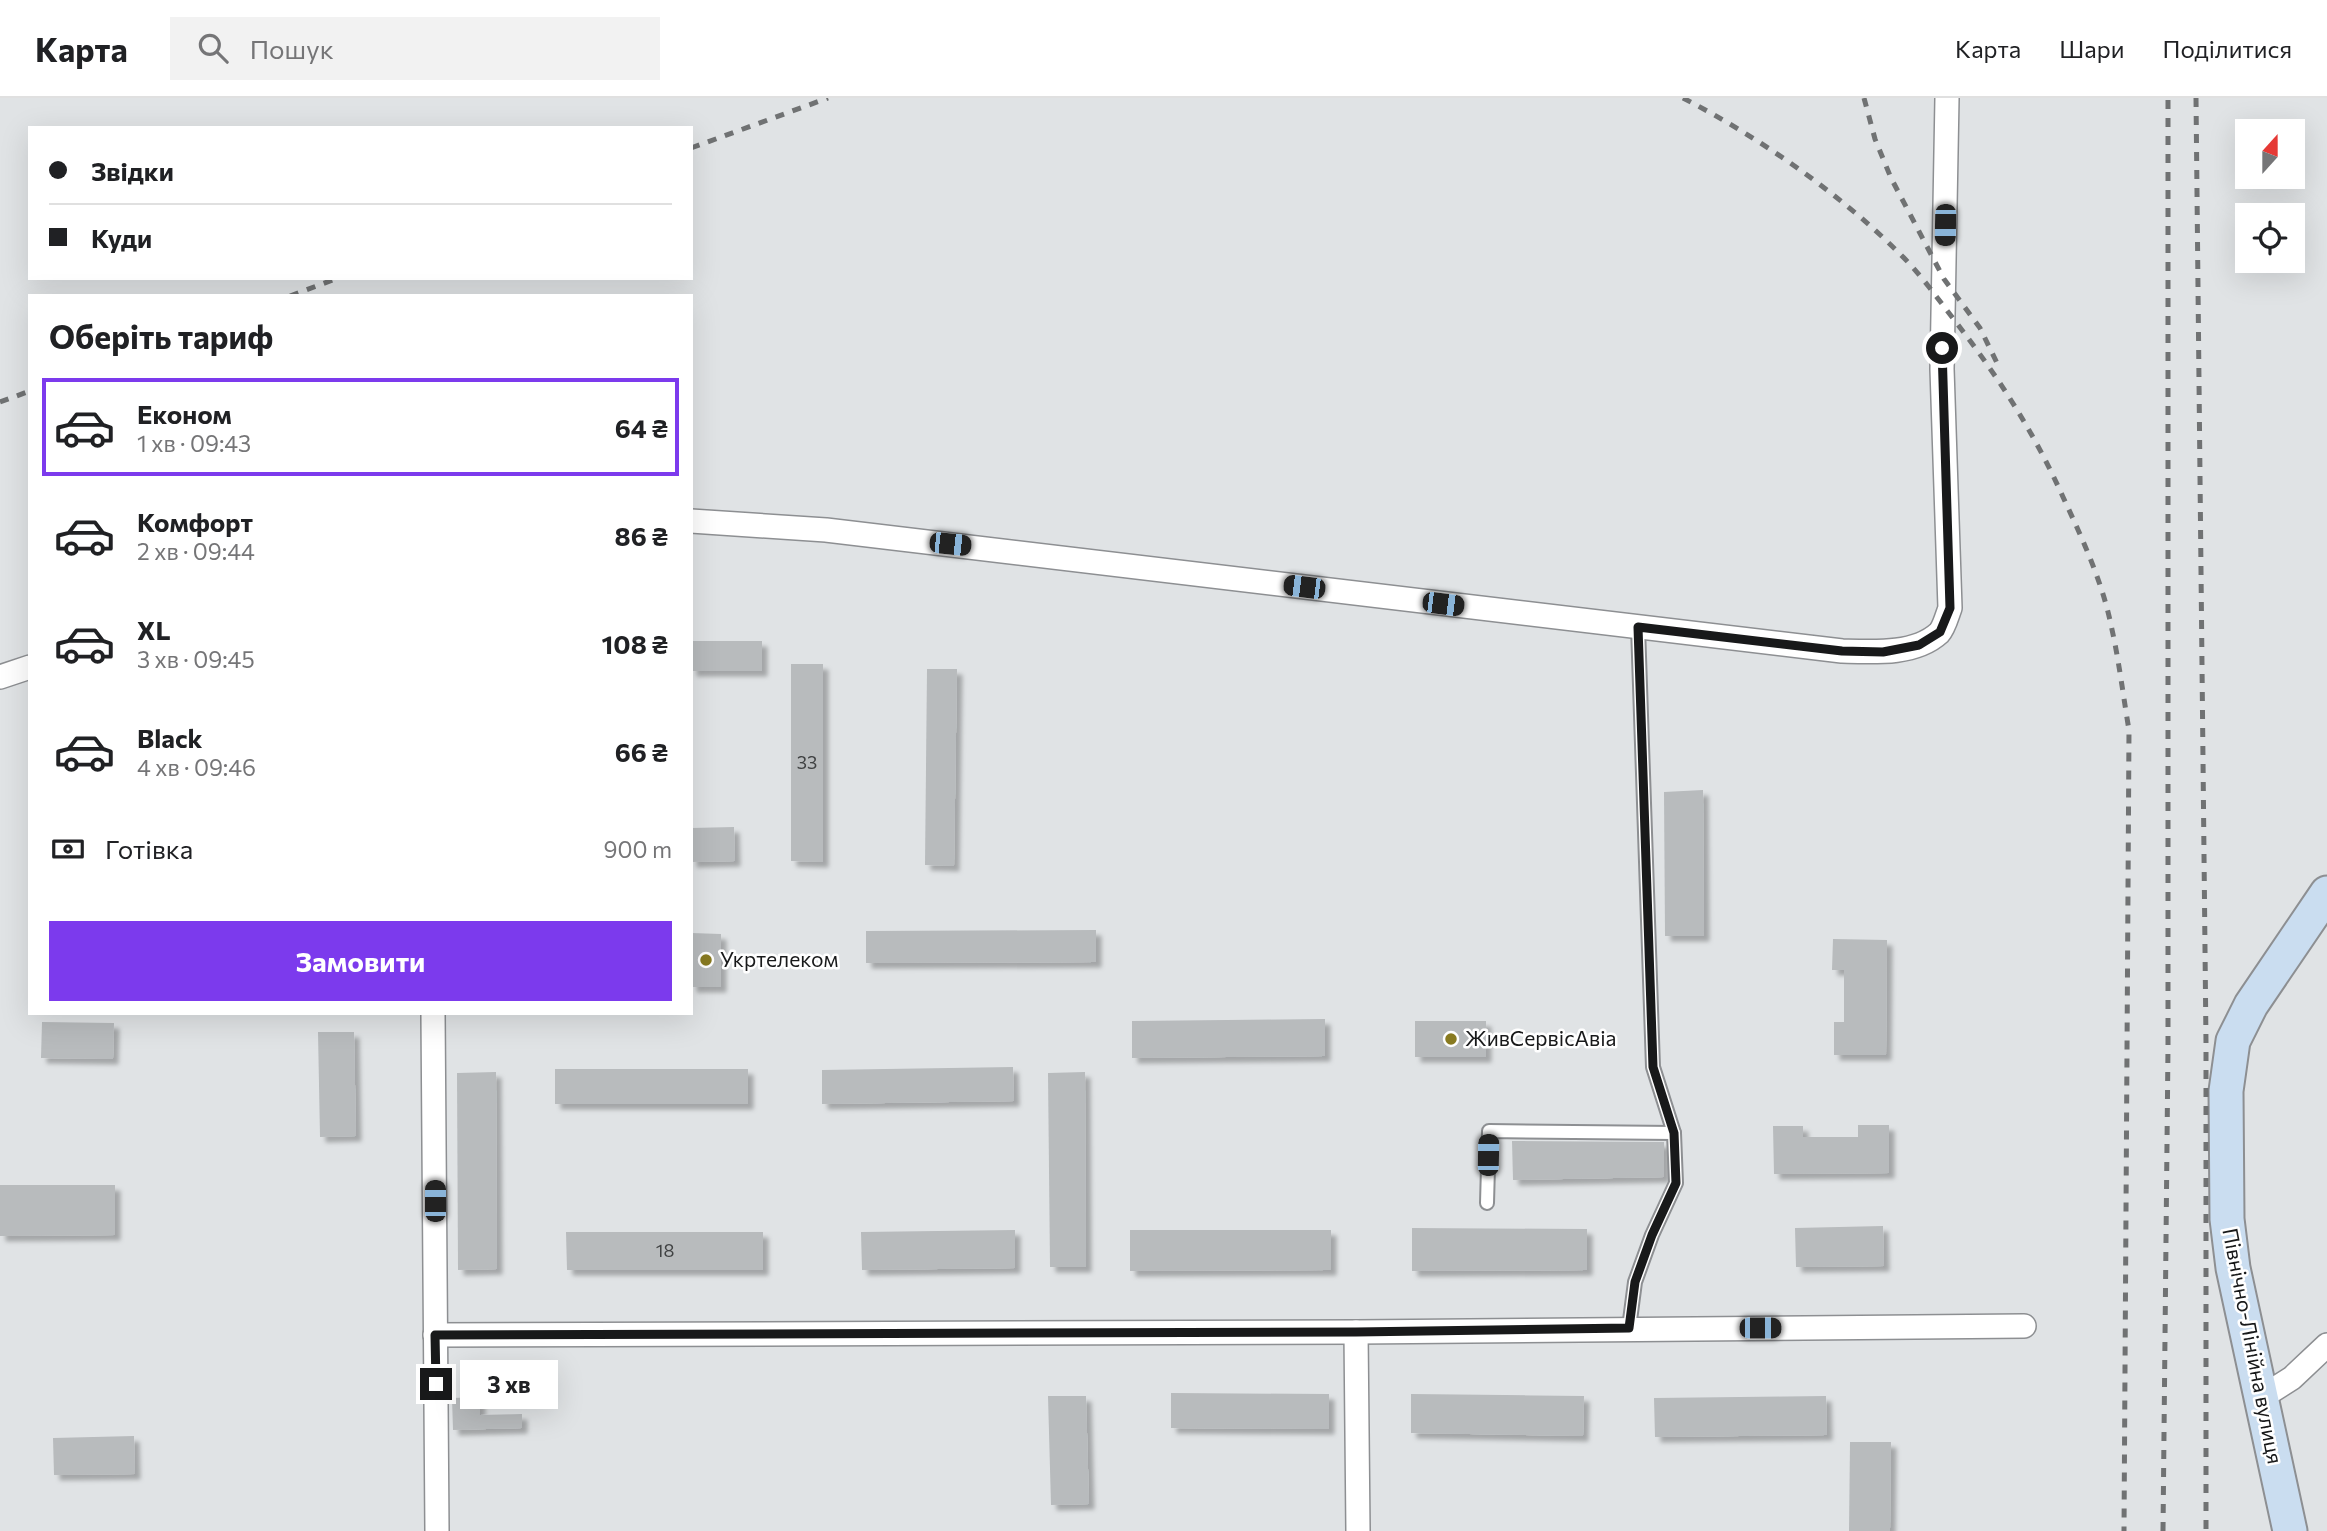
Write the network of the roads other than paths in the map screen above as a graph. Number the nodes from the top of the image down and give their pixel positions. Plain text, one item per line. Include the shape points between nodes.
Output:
1 (1947, 98) edge
2 (693, 521) edge
3 (1638, 627) junction
4 (28, 668) edge
5 (0, 677) edge
6 (2326, 897) edge
7 (433, 1015) edge
8 (1674, 1133) junction
9 (1487, 1203) dead end
10 (2024, 1326) dead end
11 (1629, 1328) junction
12 (1356, 1332) junction
13 (435, 1335) junction
14 (2327, 1345) edge
15 (2262, 1397) junction
16 (437, 1531) edge
17 (1358, 1531) edge
18 (2290, 1531) edge

1 - 3 street via 1942,369 1950,608 1940,632 1919,645 1883,652
2 - 3 street via 827,530
3 - 8 lane via 1653,1067
4 - 5 street
6 - 15 street, Північно-Лінійна вулиця via 2251,1005 2234,1041 2226,1091 2227,1220
7 - 13 street
8 - 9 lane via 1489,1130
8 - 11 lane via 1676,1183 1635,1282
10 - 11 street
11 - 12 street
12 - 13 street
12 - 17 street
13 - 16 street
14 - 15 street via 2292,1378
15 - 18 street, Північно-Лінійна вулиця

